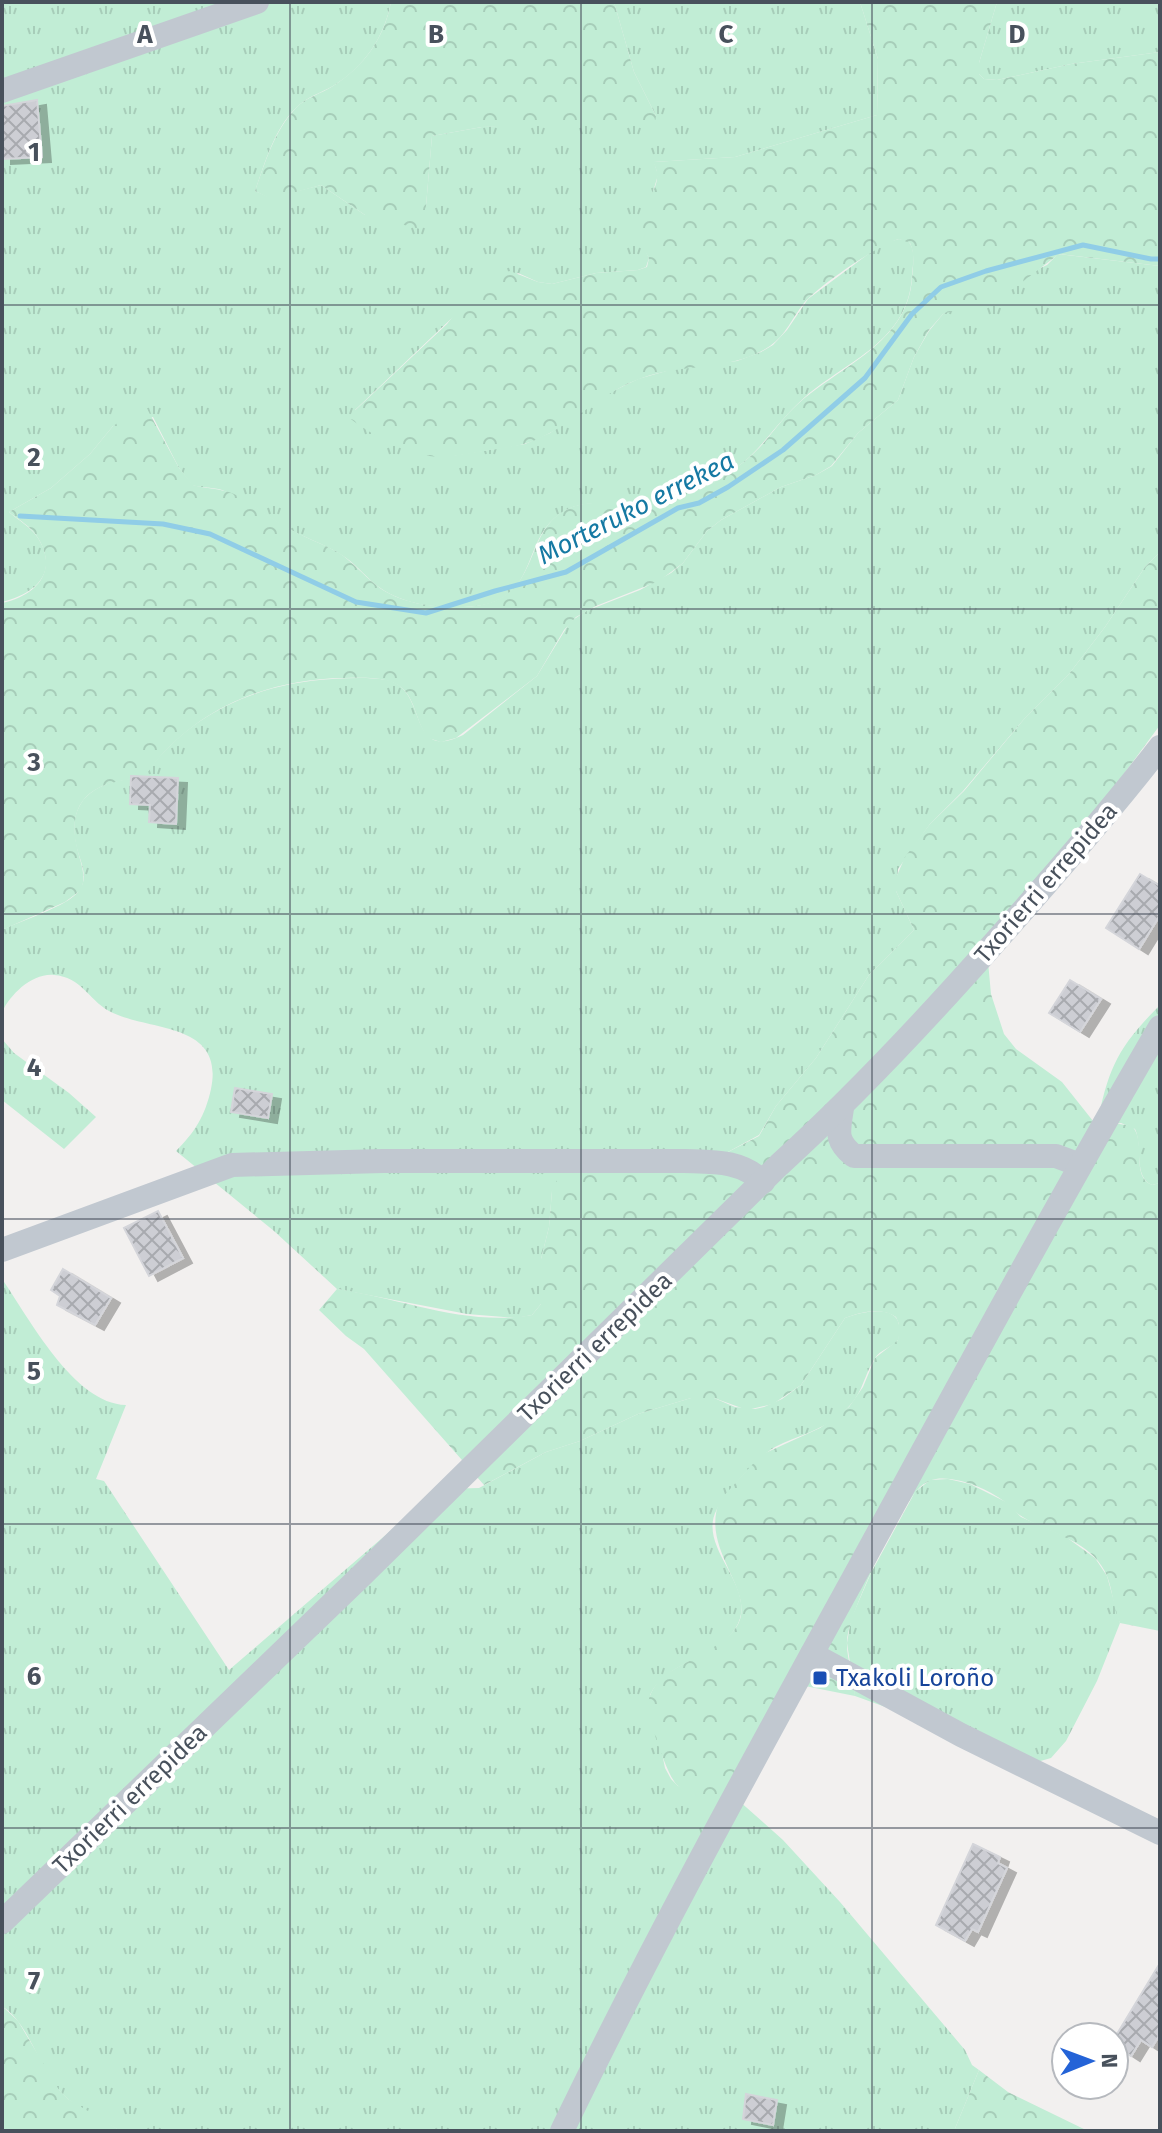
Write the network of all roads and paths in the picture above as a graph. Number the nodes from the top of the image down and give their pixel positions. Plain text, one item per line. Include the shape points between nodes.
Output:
1 (257, 2) edge
2 (2, 91) edge
3 (1160, 747) edge
4 (1160, 1027) edge
5 (842, 1108) junction
6 (1080, 1165) junction
7 (763, 1182) junction
8 (2, 1250) edge
9 (812, 1654) junction
10 (1160, 1833) edge
11 (2, 1922) edge
12 (562, 2131) edge

1 - 2 street
3 - 5 street, Txorierri errepidea via 1048,883
4 - 6 street
5 - 6 street via 838,1135 842,1147 854,1156 1056,1156
5 - 7 street, Txorierri errepidea
6 - 9 street
7 - 8 street via 727,1162 232,1165
7 - 11 street, Txorierri errepidea
9 - 10 street
9 - 12 street via 664,1927

